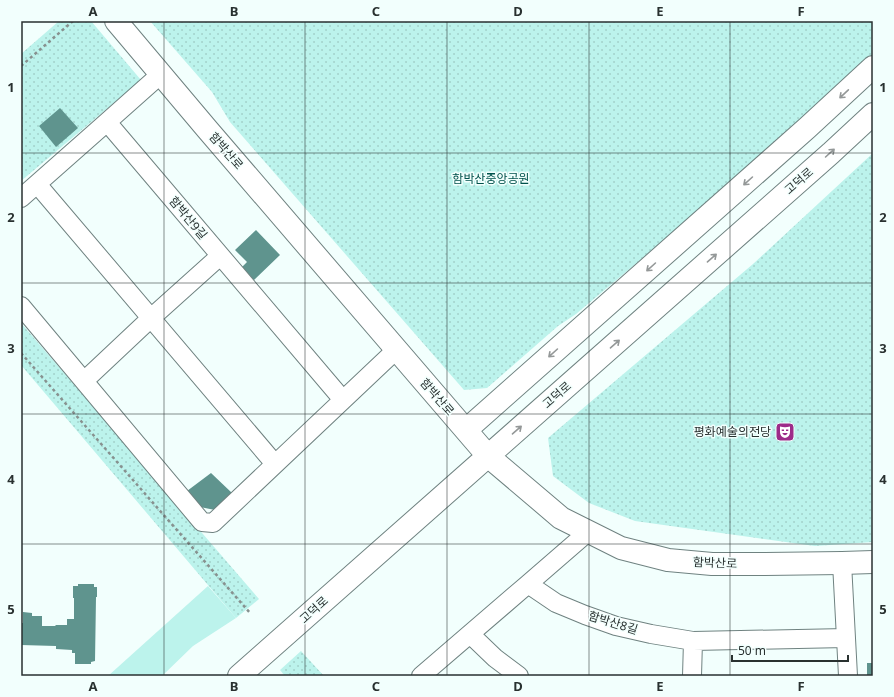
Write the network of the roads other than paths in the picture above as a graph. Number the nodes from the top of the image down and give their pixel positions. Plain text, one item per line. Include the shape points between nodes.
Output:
1 (116, 21) edge
2 (873, 67) edge
3 (161, 74) junction
4 (873, 114) edge
5 (107, 122) junction
6 (37, 184) junction
7 (21, 198) edge
8 (220, 256) junction
9 (21, 306) edge
10 (151, 318) junction
11 (397, 349) junction
12 (84, 381) junction
13 (343, 400) junction
14 (466, 430) junction
15 (488, 456) junction
16 (275, 464) junction
17 (588, 532) junction
18 (873, 562) edge
19 (842, 563) junction
20 (528, 584) junction
21 (470, 634) junction
22 (846, 638) junction
23 (693, 641) junction
24 (240, 676) edge
25 (421, 676) edge
26 (520, 676) edge
27 (692, 676) edge
28 (848, 676) edge

1 - 3 street, 함박산로
2 -> 14 street
3 - 5 street
3 - 11 street, 함박산로
15 -> 4 street, 고덕로
5 - 6 street
5 - 8 street, 함박산9길
6 - 7 street
6 - 10 street
8 - 10 street
8 - 13 street, 함박산9길
9 - 12 street
10 - 12 street
10 - 16 street
11 - 13 street
11 - 14 street, 함박산로
12 - 16 street via 202,522 213,523
13 - 16 street
14 - 15 street, 함박산로
15 - 17 street, 함박산로 via 561,518
15 - 24 street, 고덕로
17 - 19 street, 함박산로 via 621,548 668,560 712,564
17 - 20 street
18 - 19 street, 함박산로
19 - 22 street
20 - 21 street
20 - 23 street, 함박산8길 via 556,603 616,626
21 - 25 street
21 - 26 street
22 - 23 street, 함박산8길
22 - 28 street
23 - 27 street

